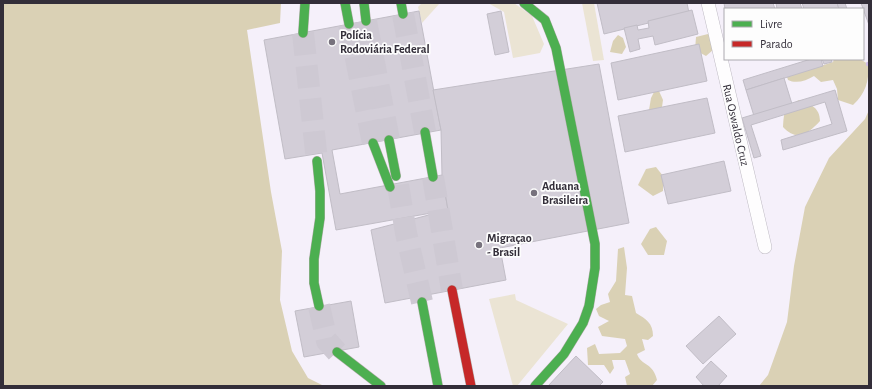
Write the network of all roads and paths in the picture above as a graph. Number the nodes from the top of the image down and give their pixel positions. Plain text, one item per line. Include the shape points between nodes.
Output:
1 (305, 3) edge
2 (345, 3) edge
3 (364, 3) edge
4 (401, 3) edge
5 (524, 3) edge
6 (708, 3) edge
7 (403, 14) tunnel mouth
8 (366, 21) tunnel mouth
9 (348, 24) tunnel mouth
10 (302, 33) tunnel mouth
11 (425, 132) tunnel mouth
12 (389, 140) tunnel mouth
13 (373, 143) tunnel mouth
14 (317, 161) tunnel mouth
15 (433, 177) tunnel mouth
16 (765, 247) dead end
17 (452, 290) tunnel mouth
18 (422, 302) tunnel mouth
19 (319, 306) tunnel mouth
20 (337, 352) tunnel mouth
21 (381, 386) edge
22 (438, 386) edge
23 (471, 386) edge
24 (535, 386) edge

1 - 10 highway
2 - 9 highway
3 - 8 highway
4 - 7 highway
5 - 24 highway via 545,20 556,48 595,244 596,270 592,302 578,337 558,363
6 - 16 street, Rua Oswaldo Cruz
11 - 15 highway
12 - 13 highway via 394,186
14 - 19 highway via 320,218 314,259 314,283
17 - 23 highway
18 - 22 highway
20 - 21 highway

